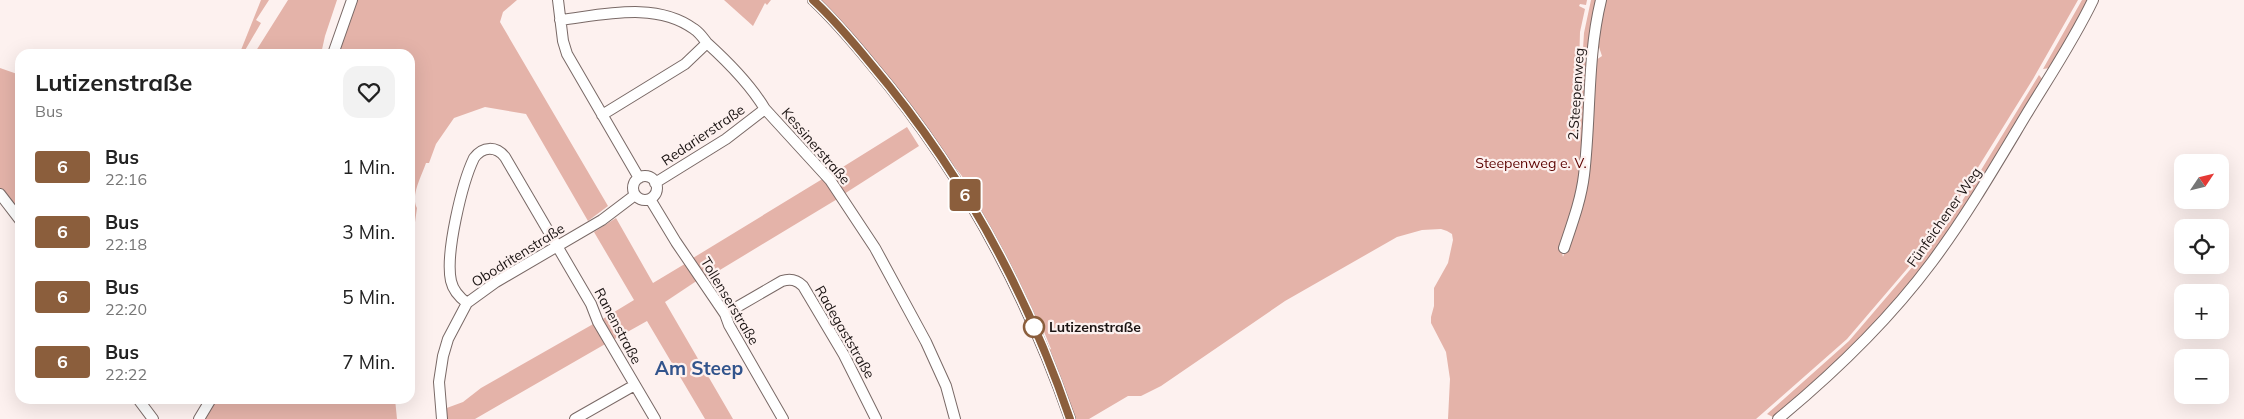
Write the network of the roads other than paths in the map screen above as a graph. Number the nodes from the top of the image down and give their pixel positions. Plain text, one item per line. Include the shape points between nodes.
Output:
1 (352, 0) edge
2 (558, 0) edge
3 (812, 0) edge
4 (1601, 0) edge
5 (2093, 0) edge
6 (560, 20) junction
7 (707, 42) junction
8 (335, 49) edge
9 (764, 109) junction
10 (602, 115) junction
11 (639, 178) junction
12 (655, 183) junction
13 (0, 194) edge
14 (635, 195) junction
15 (650, 198) junction
16 (15, 214) edge
17 (557, 246) junction
18 (1564, 248) dead end
19 (467, 303) junction
20 (725, 314) junction
21 (633, 386) junction
22 (142, 404) edge
23 (208, 404) edge
24 (153, 419) edge
25 (199, 419) edge
26 (442, 419) edge
27 (575, 419) edge
28 (654, 419) edge
29 (783, 419) edge
30 (876, 419) edge
31 (955, 419) edge
32 (1070, 419) edge
33 (1778, 419) edge

1 - 8 street
2 - 6 street
3 - 32 street via 888,84 956,180 1017,290
4 - 18 street, 2.Steepenweg via 1594,38 1584,177
5 - 33 street, Fünfeichener Weg via 1990,174 1931,263 1836,369
6 - 7 street, Kessinerstraße via 650,13 687,24
6 - 10 street via 565,49
7 - 9 street, Kessinerstraße via 721,53
7 - 10 street via 685,64
9 - 12 street, Redarierstraße via 726,139
9 - 31 street, Kessinerstraße via 830,180 875,248 926,342 946,386
10 - 11 street
11 - 12 street via 650,177
11 - 14 street via 633,187
12 - 15 street via 655,193
13 - 16 street
14 - 15 street via 640,199
14 - 17 street, Obodritenstraße via 602,220
15 - 20 street, Tollenserstraße
17 - 19 street, Obodritenstraße
17 - 19 street, Ranenstraße via 505,157 492,148 480,151 472,162 456,212 451,258 453,286
17 - 21 street, Ranenstraße
19 - 26 street, Obodritenstraße via 443,356 439,382
20 - 29 street, Tollenserstraße
20 - 30 street, Radegaststraße via 782,281 797,281 844,355
21 - 27 street
21 - 28 street, Ranenstraße
22 - 24 street
23 - 25 street

